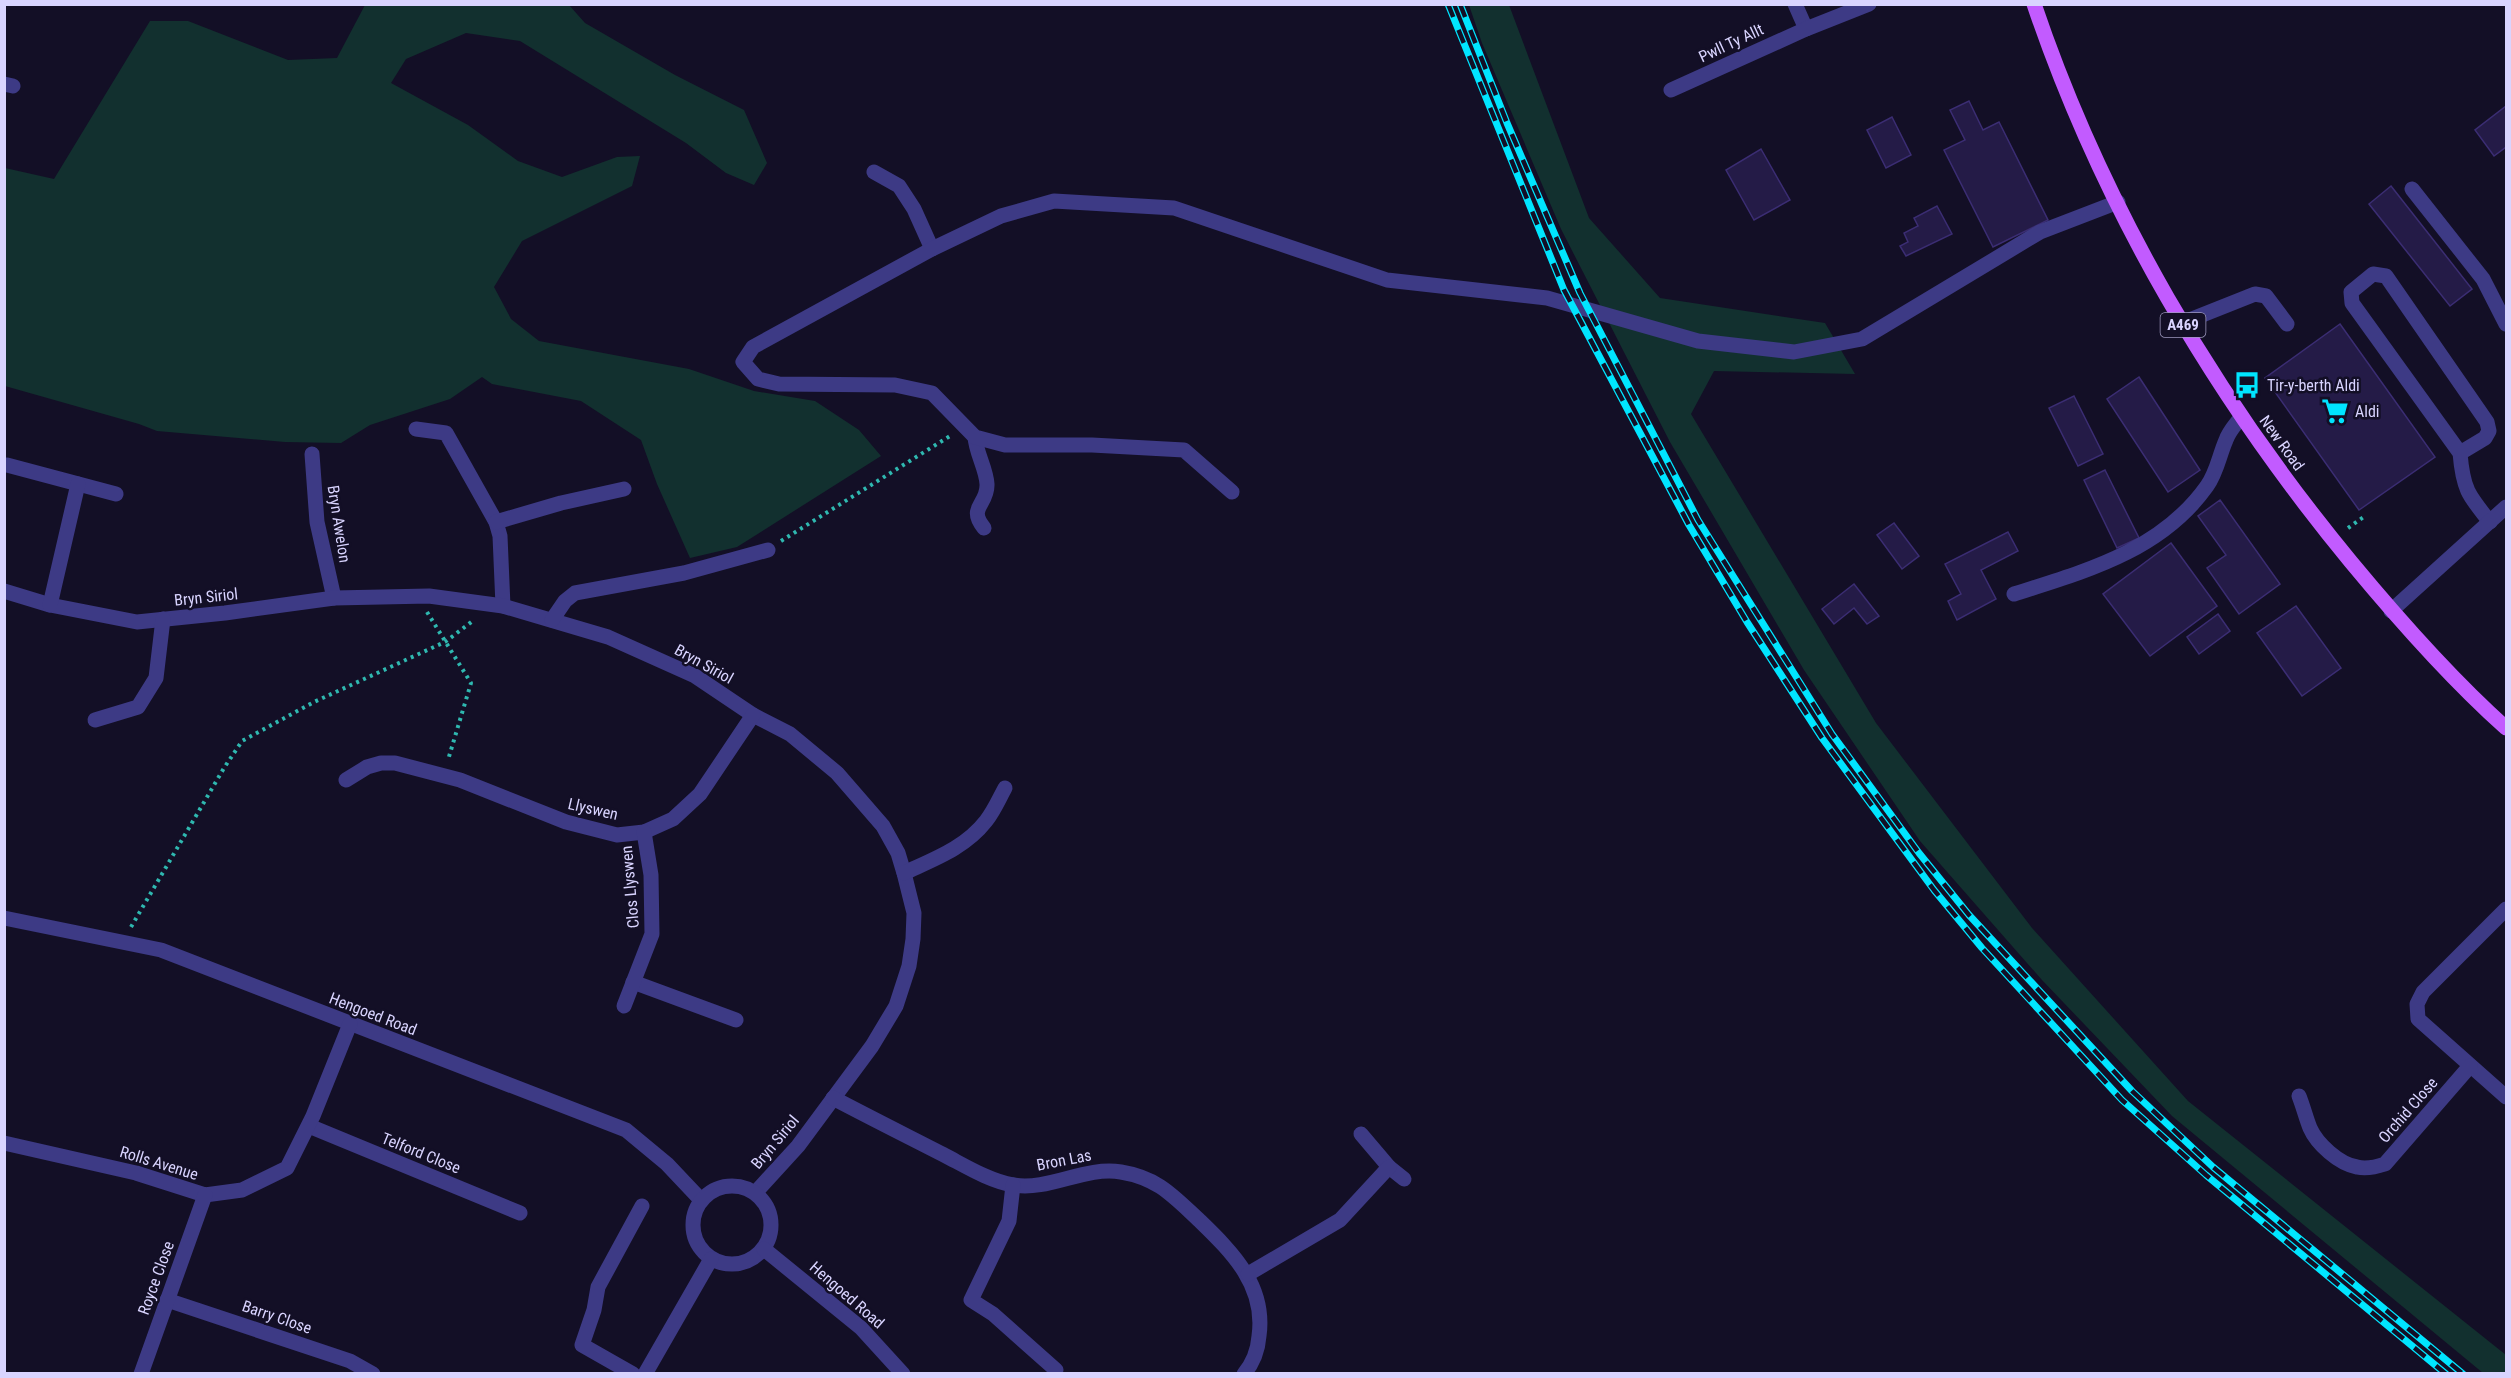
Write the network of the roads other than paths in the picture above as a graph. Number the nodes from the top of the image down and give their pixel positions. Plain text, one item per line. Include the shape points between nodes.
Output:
1 (1795, 4) edge
2 (1869, 4) edge
3 (2034, 4) edge
4 (1806, 29) junction
5 (1671, 90) dead end
6 (874, 172) dead end
7 (2412, 189) dead end
8 (2118, 202) junction
9 (932, 249) junction
10 (2182, 323) junction
11 (2286, 324) dead end
12 (2506, 324) edge
13 (2241, 417) junction
14 (416, 429) dead end
15 (971, 433) junction
16 (2460, 453) junction
17 (312, 454) dead end
18 (7, 465) dead end
19 (78, 484) junction
20 (624, 489) dead end
21 (1232, 492) dead end
22 (116, 494) dead end
23 (2506, 507) edge
24 (496, 522) junction
25 (2490, 522) junction
26 (984, 528) dead end
27 (768, 550) road end
28 (4, 591) edge
29 (2014, 594) dead end
30 (334, 598) junction
31 (50, 605) junction
32 (498, 605) junction
33 (2391, 611) junction
34 (163, 620) junction
35 (552, 620) junction
36 (753, 715) junction
37 (95, 720) dead end
38 (2506, 728) edge
39 (346, 780) dead end
40 (1005, 788) dead end
41 (644, 832) junction
42 (904, 873) junction
43 (2506, 909) edge
44 (4, 918) edge
45 (633, 982) junction
46 (624, 1005) dead end
47 (736, 1020) dead end
48 (350, 1024) junction
49 (2470, 1066) junction
50 (2299, 1096) dead end
51 (2506, 1097) edge
52 (833, 1098) junction
53 (309, 1126) junction
54 (1361, 1134) dead end
55 (4, 1143) edge
56 (1389, 1167) junction
57 (1404, 1179) dead end
58 (1014, 1185) junction
59 (755, 1193) junction
60 (205, 1195) junction
61 (701, 1200) junction
62 (642, 1206) dead end
63 (520, 1213) dead end
64 (764, 1249) junction
65 (711, 1259) junction
66 (1248, 1274) junction
67 (167, 1300) junction
68 (613, 1369) edge
69 (1056, 1370) dead end
70 (141, 1374) edge
71 (373, 1374) edge
72 (633, 1374) edge
73 (645, 1374) edge
74 (903, 1374) edge
75 (1244, 1374) edge

1 - 4 street
2 - 4 street, Pwll Ty Allt
3 - 8 main road, New Road / A469 via 2086,140
4 - 5 street, Pwll Ty Allt
6 - 9 street via 899,186
7 - 12 street via 2483,279
8 - 9 street via 2040,232 1862,339 1794,352 1698,341 1547,298 1388,280 1174,208 1054,201 1000,216
8 - 10 main road, New Road / A469
9 - 15 street via 753,347 743,362 758,379 779,384 895,385 932,393
10 - 11 street via 2255,294 2266,296
10 - 13 main road, New Road / A469
13 - 29 street via 2227,437 2208,486 2165,531 2096,568
13 - 33 main road, New Road / A469 via 2308,510
14 - 24 street via 446,433
15 - 21 street via 1005,445 1184,450
15 - 26 street via 987,482 987,493 976,514
16 - 16 street via 2352,303 2351,292 2373,274 2386,276 2487,422 2489,431 2485,438
16 - 25 street via 2469,496
17 - 30 street, Bryn Awelon via 317,522
18 - 19 street
19 - 22 street
19 - 31 street
20 - 24 street
23 - 25 street
24 - 32 street via 500,536
25 - 33 street
27 - 35 street via 684,573 575,593
28 - 31 street, Bryn Siriol
30 - 32 street, Bryn Siriol via 429,596
30 - 34 street, Bryn Siriol
31 - 34 street, Bryn Siriol via 137,622
32 - 35 street, Bryn Siriol
33 - 38 main road, New Road / A469
34 - 37 street via 156,678 138,707
35 - 36 street, Bryn Siriol via 608,637 695,676
36 - 41 street, Llyswen via 700,794 673,819
36 - 42 street, Bryn Siriol via 790,734 837,773 883,826
39 - 41 street, Llyswen via 381,763 416,766 566,822 617,835
40 - 42 street via 987,820 971,837 951,852
41 - 45 street, Clos Llyswen via 651,875 652,934
42 - 52 street, Bryn Siriol via 914,913 909,966 896,1006
43 - 49 street via 2423,992 2416,1004 2418,1019
44 - 48 street, Hengoed Road via 161,950
45 - 46 street, Clos Llyswen
45 - 47 street
48 - 53 street, Rolls Avenue
48 - 61 street, Hengoed Road via 626,1130 667,1164
49 - 50 street, Orchid Close via 2385,1164 2375,1167 2358,1168 2344,1163 2323,1146 2311,1130
49 - 51 street
52 - 58 street, Bron Las via 983,1175
52 - 59 street, Bryn Siriol via 798,1146
53 - 60 street, Rolls Avenue via 288,1168 242,1190
53 - 63 street, Telford Close
54 - 56 street
55 - 60 street, Rolls Avenue via 136,1173
56 - 57 street
56 - 66 street via 1340,1220
58 - 66 street, Bron Las via 1053,1183 1095,1171 1119,1171 1152,1179 1228,1248
58 - 69 street via 1009,1221 971,1300 993,1314
59 - 61 street via 733,1185 710,1192
59 - 64 street via 771,1219 770,1237
60 - 67 street, Royce Close
61 - 65 street via 694,1211 694,1238
62 - 68 street via 598,1287 582,1345
64 - 65 street via 745,1263 721,1264
64 - 74 street, Hengoed Road via 861,1328
65 - 73 street
66 - 75 street, Bron Las via 1260,1302 1261,1323 1258,1348
67 - 70 street, Royce Close
67 - 71 street, Barry Close via 350,1361
68 - 72 street

